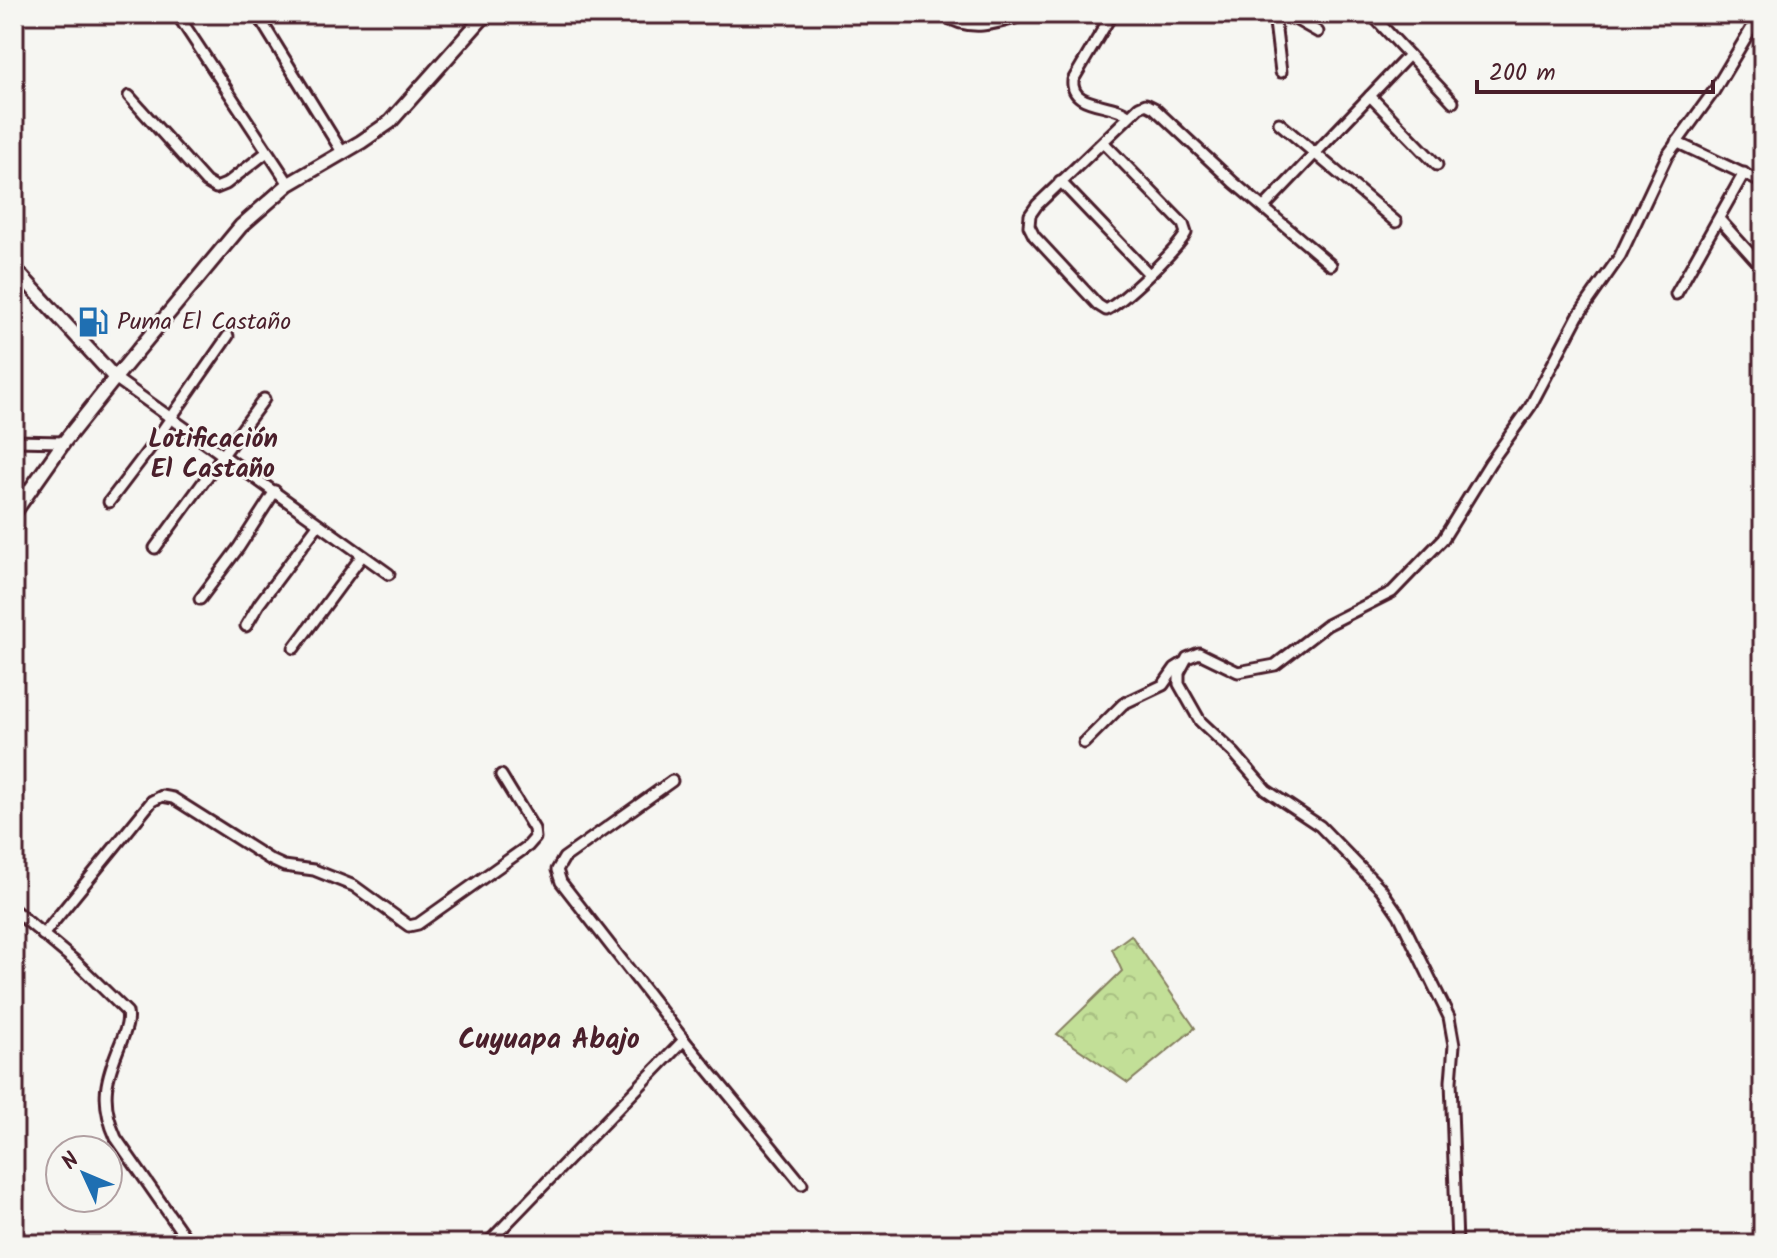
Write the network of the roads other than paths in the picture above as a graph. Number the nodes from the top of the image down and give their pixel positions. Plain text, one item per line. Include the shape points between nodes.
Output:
1 (177, 14) edge
2 (257, 14) edge
3 (486, 14) edge
4 (945, 14) edge
5 (1023, 14) edge
6 (1112, 14) edge
7 (1274, 14) edge
8 (1286, 14) edge
9 (1371, 14) edge
10 (1760, 14) edge
11 (1318, 32) dead end
12 (1409, 55) junction
13 (1281, 72) dead end
14 (129, 96) dead end
15 (1370, 96) junction
16 (1453, 102) dead end
17 (1129, 116) junction
18 (1279, 123) dead end
19 (1103, 142) junction
20 (1676, 142) junction
21 (267, 152) junction
22 (342, 152) junction
23 (1316, 154) junction
24 (1437, 165) dead end
25 (1744, 173) junction
26 (1060, 181) junction
27 (1763, 183) edge
28 (289, 184) junction
29 (1264, 207) junction
30 (1719, 219) junction
31 (1396, 222) dead end
32 (1331, 265) dead end
33 (14, 268) edge
34 (1763, 268) edge
35 (1149, 274) junction
36 (1676, 294) dead end
37 (228, 336) dead end
38 (115, 378) junction
39 (264, 399) dead end
40 (170, 419) junction
41 (14, 441) edge
42 (64, 442) junction
43 (224, 455) junction
44 (275, 491) junction
45 (19, 497) edge
46 (109, 502) dead end
47 (14, 513) edge
48 (318, 525) junction
49 (155, 548) dead end
50 (362, 556) junction
51 (389, 574) dead end
52 (200, 599) dead end
53 (246, 626) dead end
54 (294, 648) dead end
55 (1183, 663) junction
56 (1084, 743) dead end
57 (501, 775) dead end
58 (672, 781) dead end
59 (14, 910) edge
60 (43, 935) junction
61 (684, 1040) junction
62 (802, 1184) dead end
63 (190, 1244) edge
64 (487, 1244) edge
65 (1457, 1244) edge

1 - 21 street
2 - 22 street
3 - 22 street via 399,113
4 - 5 street via 981,24
6 - 17 street via 1072,89 1084,101
7 - 13 street
8 - 11 street
9 - 12 street
10 - 20 street
12 - 15 street
12 - 16 street
14 - 21 street via 216,188
15 - 23 street
15 - 24 street
17 - 19 street
17 - 29 street via 1146,104 1154,108
18 - 23 street
19 - 26 street
19 - 35 street via 1183,224 1182,241
20 - 25 street
20 - 55 street via 1620,256 1443,539 1392,592 1327,625 1275,665 1238,672 1199,653
21 - 28 street
22 - 28 street
23 - 29 street
23 - 31 street
25 - 27 street
25 - 30 street
26 - 35 street
26 - 35 street via 1030,215 1029,226 1098,305 1106,310 1114,306
28 - 38 street via 221,248
29 - 32 street
30 - 34 street
30 - 36 street
33 - 38 street
37 - 40 street
38 - 40 street
38 - 42 street
39 - 43 street
40 - 43 street
40 - 46 street
41 - 42 street
42 - 45 street
43 - 44 street
43 - 49 street
44 - 48 street
44 - 52 street
45 - 47 street
48 - 50 street
48 - 53 street
50 - 51 street
50 - 54 street
55 - 56 street via 1163,685 1123,704
55 - 65 street via 1181,691 1209,731 1266,790 1335,839 1392,902 1449,1017 1454,1045
57 - 60 street via 535,838 418,924 400,922 354,886 271,860 162,796 152,801
58 - 61 street via 564,858 557,870
59 - 60 street
60 - 63 street via 127,1012 106,1086 109,1123
61 - 62 street
61 - 64 street

